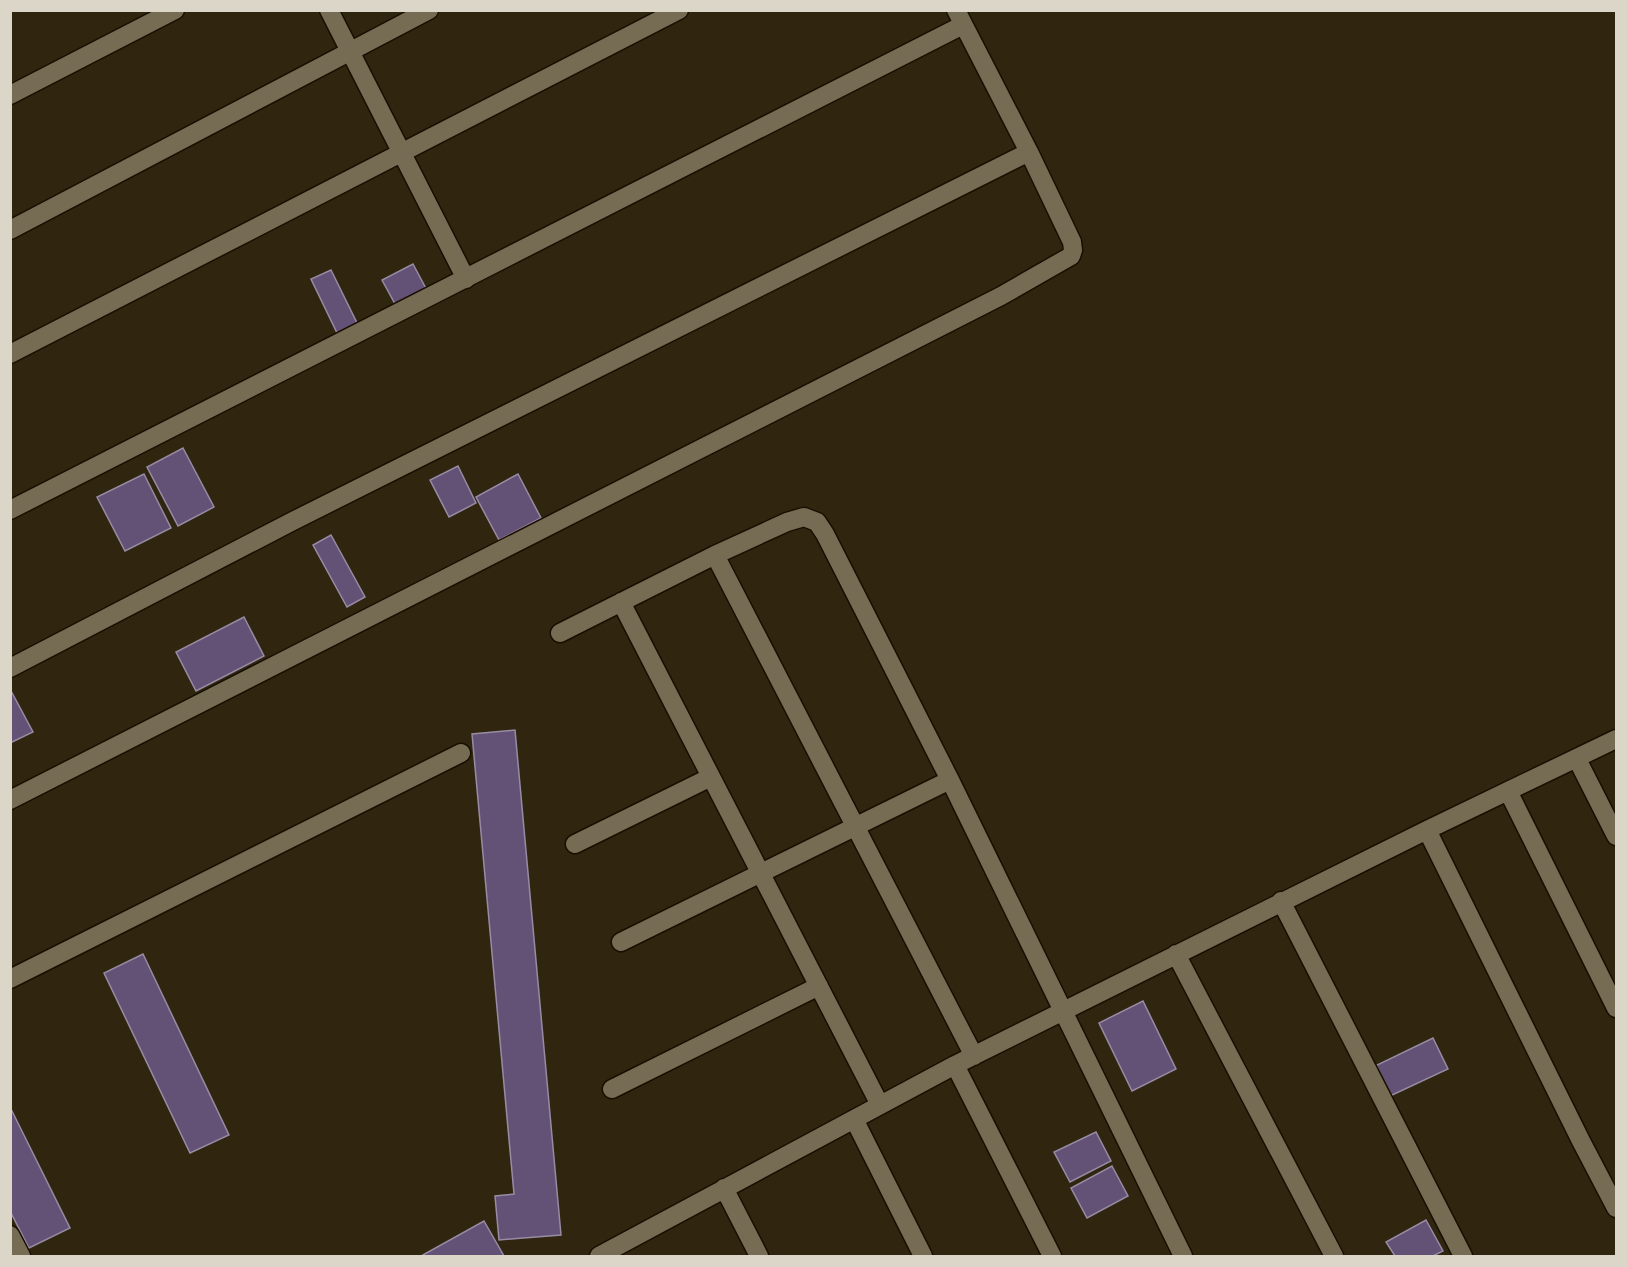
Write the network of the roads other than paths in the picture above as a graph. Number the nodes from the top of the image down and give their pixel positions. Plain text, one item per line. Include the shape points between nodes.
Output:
1 (175, 10) edge
2 (329, 10) edge
3 (429, 10) edge
4 (680, 10) edge
5 (960, 18) edge
6 (350, 51) junction
7 (10, 95) edge
8 (402, 152) junction
9 (1029, 152) junction
10 (10, 230) edge
11 (466, 279) junction
12 (10, 354) edge
13 (10, 510) edge
14 (715, 555) junction
15 (621, 602) junction
16 (560, 633) dead end
17 (10, 668) edge
18 (1617, 739) edge
19 (461, 753) dead end
20 (1577, 759) junction
21 (711, 777) junction
22 (950, 780) junction
23 (1508, 791) junction
24 (10, 800) edge
25 (856, 827) junction
26 (1427, 830) junction
27 (1617, 836) edge
28 (575, 844) dead end
29 (761, 874) junction
30 (1281, 901) junction
31 (621, 942) dead end
32 (1176, 954) junction
33 (10, 979) edge
34 (819, 986) junction
35 (1617, 1008) edge
36 (1063, 1012) junction
37 (974, 1056) junction
38 (955, 1065) junction
39 (612, 1089) dead end
40 (880, 1105) junction
41 (854, 1119) junction
42 (724, 1188) junction
43 (1617, 1208) edge
44 (10, 1235) edge
45 (608, 1254) edge
46 (21, 1257) edge
47 (759, 1257) edge
48 (923, 1257) edge
49 (1052, 1257) edge
50 (1183, 1257) edge
51 (1334, 1257) edge
52 (1463, 1257) edge

1 - 7 street
2 - 6 street
3 - 6 street
4 - 8 street
5 - 9 street
5 - 11 street
6 - 8 street
6 - 10 street
8 - 11 street
8 - 12 street
9 - 17 street
9 - 24 street via 1072,242 1071,256 1064,261
11 - 13 street
14 - 15 street
14 - 22 street via 787,522 804,518 817,522
14 - 25 street
15 - 16 street
15 - 21 street
18 - 20 street
19 - 33 street
20 - 23 street
20 - 27 street
21 - 28 street
21 - 29 street
22 - 25 street
22 - 36 street
23 - 26 street
23 - 35 street
25 - 29 street
25 - 37 street
26 - 30 street
26 - 43 street
29 - 31 street
29 - 34 street
30 - 32 street
30 - 52 street
32 - 36 street
32 - 51 street
34 - 39 street
34 - 40 street
36 - 37 street
36 - 50 street
37 - 38 street
38 - 40 street
38 - 49 street
40 - 41 street
41 - 42 street
41 - 48 street
42 - 45 street
42 - 47 street
44 - 46 street

